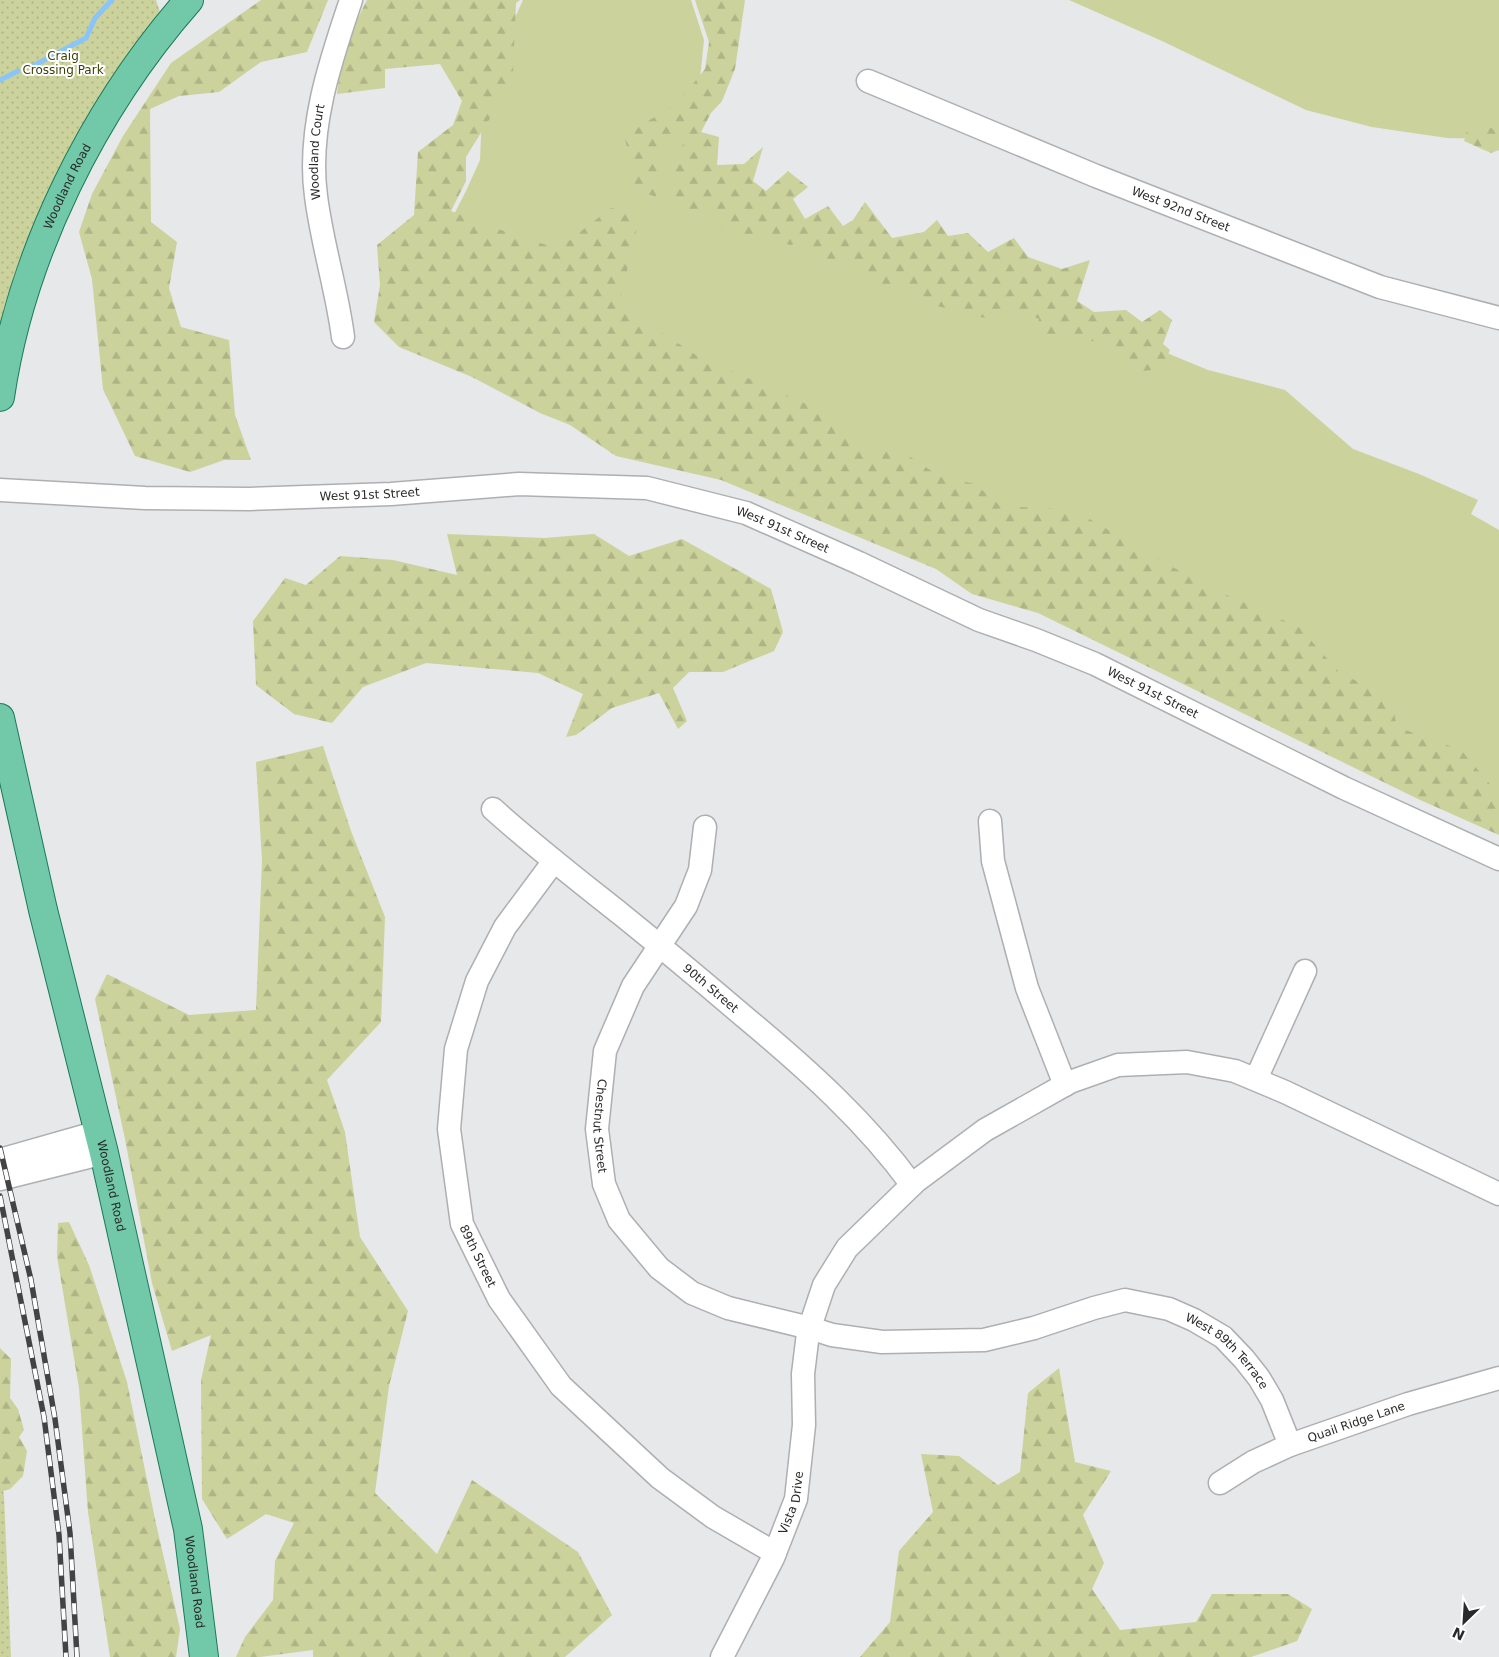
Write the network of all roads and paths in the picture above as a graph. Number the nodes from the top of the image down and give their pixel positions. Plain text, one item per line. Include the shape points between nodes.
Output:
1 (189, 0) edge
2 (351, 0) edge
3 (868, 81) dead end
4 (1499, 318) edge
5 (343, 338) dead end
6 (0, 397) edge
7 (0, 490) edge
8 (0, 718) edge
9 (493, 809) dead end
10 (990, 821) dead end
11 (706, 827) dead end
12 (1499, 859) edge
13 (554, 861) junction
14 (660, 946) junction
15 (1305, 971) dead end
16 (1256, 1079) junction
17 (1065, 1085) junction
18 (101, 1143) junction
19 (0, 1160) edge
20 (0, 1179) edge
21 (912, 1185) junction
22 (1499, 1194) edge
23 (1125, 1300) joint
24 (809, 1330) junction
25 (1499, 1378) edge
26 (1290, 1445) junction
27 (1220, 1483) dead end
28 (775, 1553) junction
29 (204, 1657) edge
30 (722, 1657) edge

1 - 6 main road, Woodland Road via 165,27 120,90 92,137 51,220 18,314
2 - 5 street, Woodland Court via 327,73 314,155 318,212
3 - 4 street, West 92nd Street via 1096,176 1380,287
7 - 12 street, West 91st Street via 145,498 249,499 391,494 519,484 647,488 746,513 978,620 1095,664 1344,788
8 - 18 main road, Woodland Road via 43,910
9 - 13 street, 90th Street
10 - 17 street via 993,861 1027,988
11 - 14 street, Chestnut Street via 700,870 686,906
13 - 14 street, 90th Street
13 - 28 street, 89th Street via 504,927 478,981 456,1049 449,1129 462,1224 498,1299 561,1386 660,1478 713,1517
14 - 21 street, 90th Street via 841,1102
14 - 24 street, Chestnut Street via 633,986 605,1052 597,1128 604,1184 619,1220 659,1268 692,1293 728,1308
15 - 16 street
16 - 17 street, Vista Drive via 1235,1071 1187,1062 1118,1065
16 - 22 street, Vista Drive
17 - 21 street, Vista Drive via 985,1130
18 - 19 street
18 - 20 street
18 - 29 main road, Woodland Road via 188,1529
21 - 24 street, Vista Drive via 847,1248 824,1285
23 - 24 street, Chestnut Street via 984,1340 882,1342
23 - 26 street, West 89th Terrace via 1169,1309 1223,1338 1259,1378 1272,1400
24 - 28 street, Vista Drive via 803,1374 804,1425 796,1499
25 - 26 street, Quail Ridge Lane via 1408,1404
26 - 27 street, Quail Ridge Lane via 1253,1462
28 - 30 street, Vista Drive

